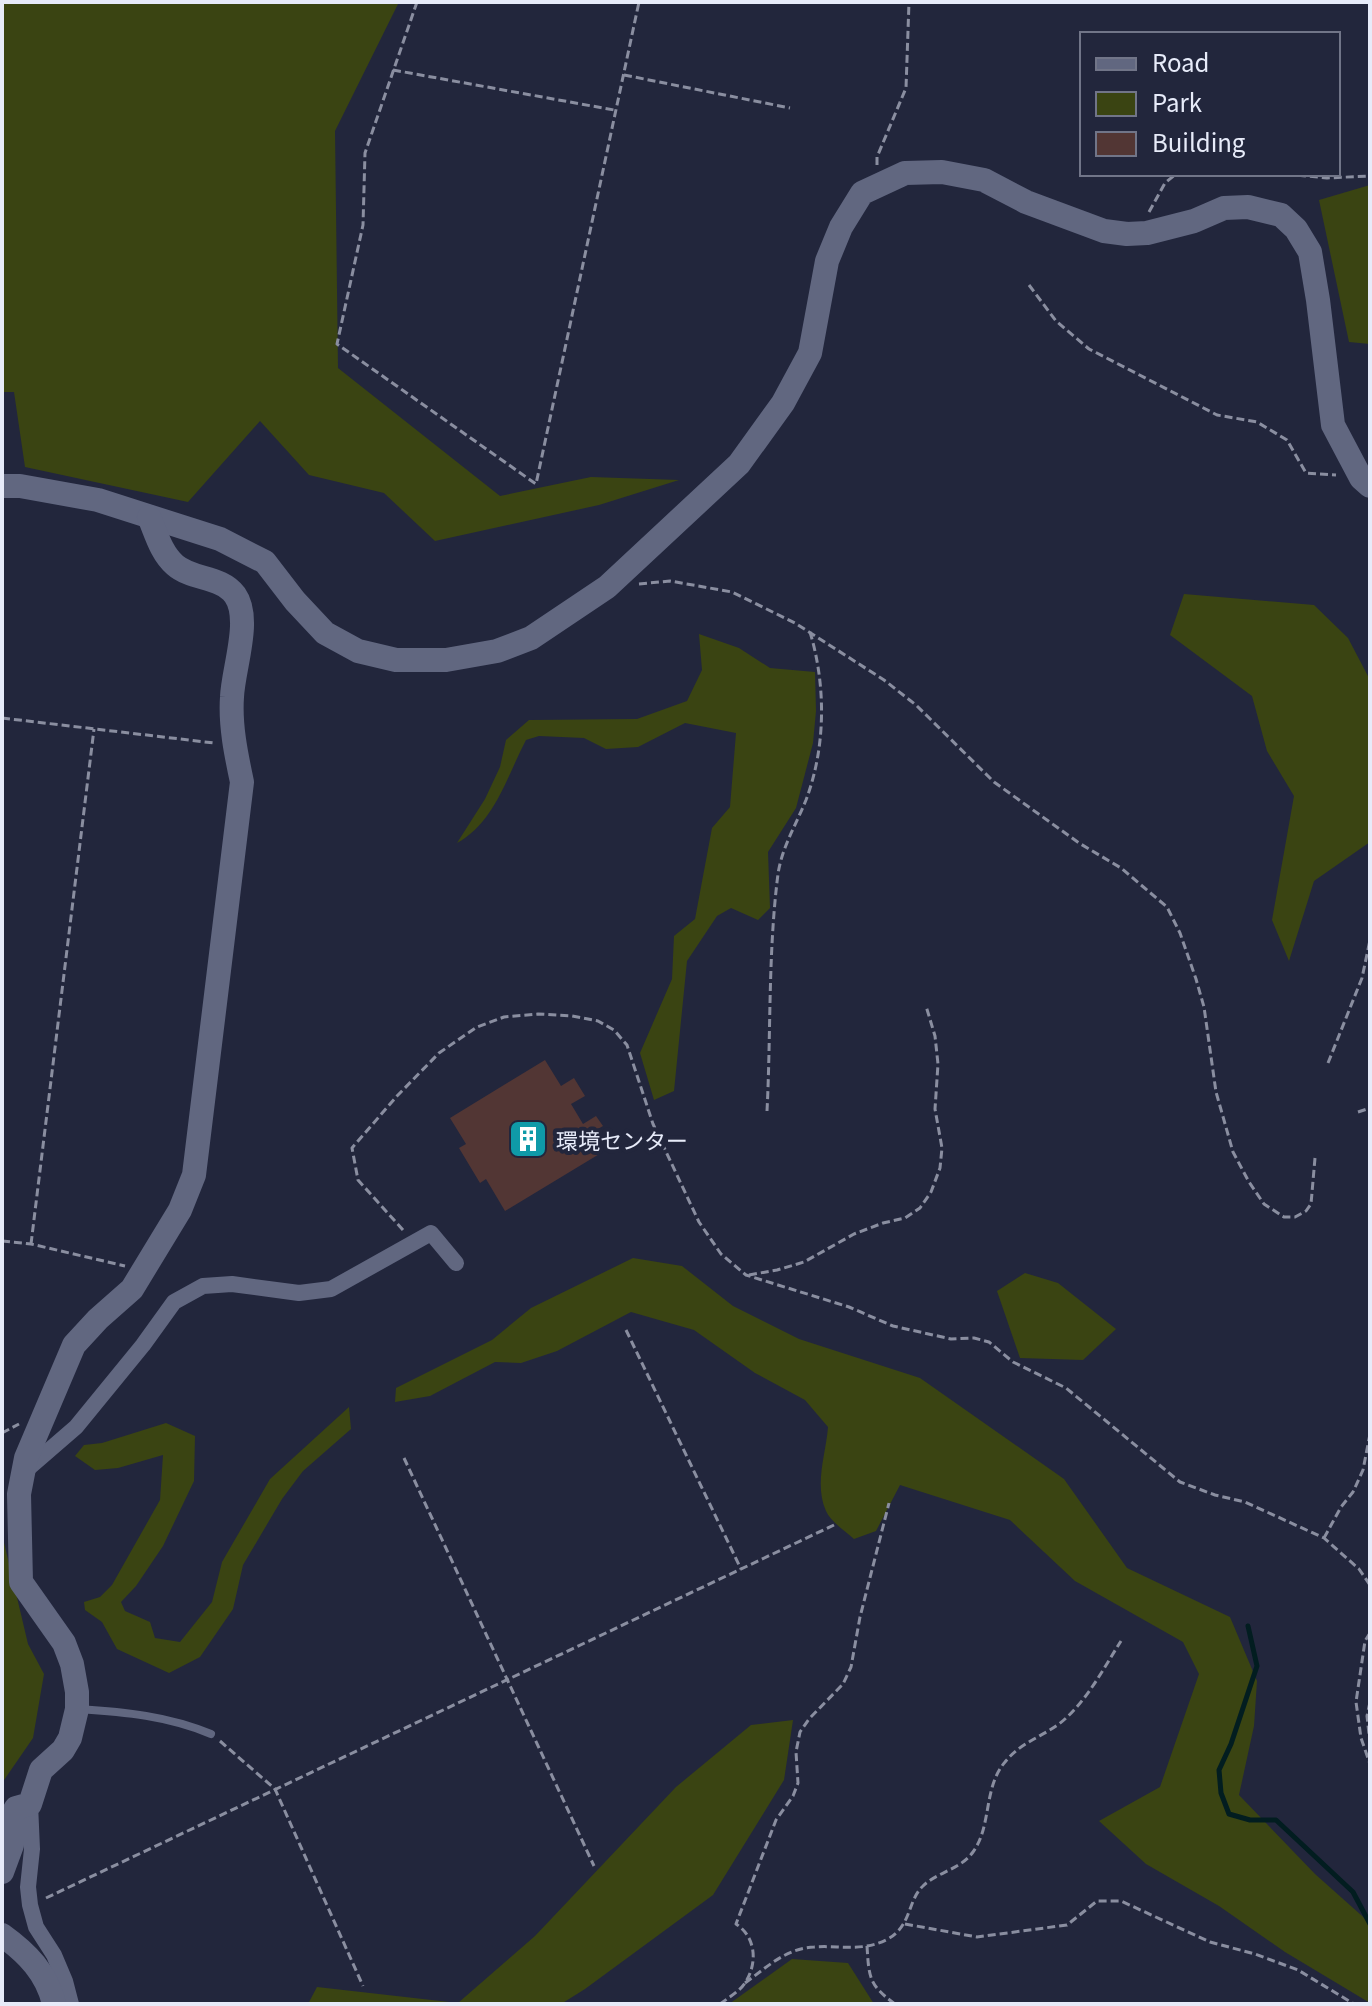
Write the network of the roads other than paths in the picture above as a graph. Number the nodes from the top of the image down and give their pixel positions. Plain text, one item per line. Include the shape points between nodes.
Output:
1 (1365, 482) edge
2 (2, 486) edge
3 (149, 517) junction
4 (456, 1263) dead end
5 (23, 1473) junction
6 (77, 1709) junction
7 (211, 1734) road end
8 (30, 1804) junction
9 (2, 1872) edge
10 (2, 1935) edge
11 (54, 2004) edge
12 (71, 2004) edge

1 - 3 street via 1333,425 1310,252 1281,215 1224,208 1147,233 1104,231 984,180 942,172 905,173 862,193 841,227 827,261 810,353 783,403 739,464 607,587 531,638 497,651 446,660 396,660 358,651 325,633 265,562 220,539
2 - 3 street via 98,500
3 - 5 street via 175,565 226,587 241,608 232,696 242,782 194,1175 180,1210 132,1289 74,1345
4 - 5 street via 431,1233 331,1289 299,1293 232,1284 203,1286 174,1302 76,1427
5 - 6 street via 21,1582 64,1643
6 - 7 lane via 140,1714
6 - 8 street via 70,1738 41,1770
8 - 9 street via 12,1815 12,1845
8 - 12 street via 30,1905
10 - 11 street via 32,1959

